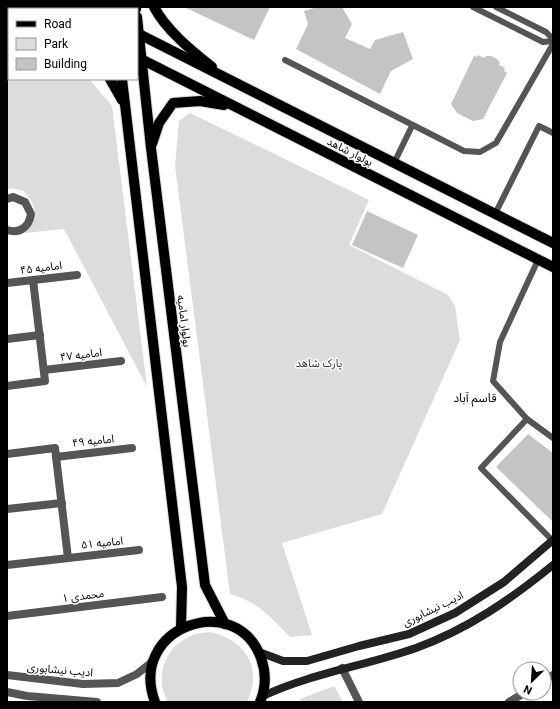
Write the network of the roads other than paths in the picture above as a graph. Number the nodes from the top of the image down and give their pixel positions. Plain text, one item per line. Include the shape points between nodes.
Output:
1 (154, 7) edge
2 (473, 7) edge
3 (496, 7) edge
4 (138, 34) edge
5 (553, 40) edge
6 (553, 44) edge
7 (139, 58) edge
8 (284, 60) dead end
9 (228, 79) junction
10 (111, 80) edge
11 (122, 80) edge
12 (125, 106) junction
13 (237, 108) junction
14 (412, 126) junction
15 (553, 133) edge
16 (151, 148) junction
17 (394, 163) junction
18 (7, 199) edge
19 (495, 214) junction
20 (7, 230) edge
21 (553, 243) edge
22 (538, 260) junction
23 (553, 267) edge
24 (77, 275) dead end
25 (33, 280) junction
26 (7, 283) edge
27 (40, 335) junction
28 (7, 339) edge
29 (121, 361) dead end
30 (44, 370) junction
31 (7, 386) edge
32 (527, 419) junction
33 (553, 438) edge
34 (132, 448) dead end
35 (56, 452) junction
36 (7, 454) edge
37 (62, 503) junction
38 (7, 510) edge
39 (553, 540) edge
40 (139, 550) dead end
41 (68, 558) junction
42 (7, 565) edge
43 (553, 565) edge
44 (162, 598) dead end
45 (7, 616) edge
46 (225, 624) junction
47 (181, 628) junction
48 (259, 652) junction
49 (153, 661) junction
50 (342, 668) junction
51 (7, 675) edge
52 (7, 692) edge
53 (261, 699) edge
54 (96, 702) edge
55 (156, 702) edge
56 (359, 702) edge

1 - 9 main road via 157,14 191,49
2 - 5 lane via 543,42
3 - 5 lane via 546,32
4 - 7 main road, بولوار امامیه
4 - 9 main road, بولوار شاهد
6 - 14 lane via 496,143 480,152 464,151
7 - 13 main road, بولوار شاهد
7 - 16 main road, بولوار امامیه
8 - 14 lane
9 - 17 main road, بولوار شاهد
10 - 12 main road
11 - 12 main road
12 - 47 main road via 182,587
13 - 16 main road via 200,101 173,103 159,123
13 - 22 main road, بولوار شاهد
14 - 17 lane
15 - 19 lane via 538,126
16 - 46 main road, بولوار امامیه via 205,585
17 - 19 main road, بولوار شاهد
18 - 20 street via 13,197 25,202 31,214 27,226 21,230
19 - 21 main road, بولوار شاهد
22 - 23 main road, بولوار شاهد
22 - 32 lane via 500,342 493,381
24 - 25 street, امامیه ۴۵
25 - 26 street, امامیه ۴۵
25 - 27 street
27 - 28 street
27 - 30 street
29 - 30 street, امامیه ۴۷
30 - 31 street via 46,381
32 - 33 lane
32 - 39 lane via 481,468
34 - 35 street, امامیه ۴۹
35 - 36 street, امامیه ۴۹
35 - 37 street
37 - 38 street
37 - 41 street
39 - 48 main road, ادیب نیشابوری via 504,582 455,613 410,634 307,661 283,661
40 - 41 street, امامیه ۵۱
41 - 42 street, امامیه ۵۱
43 - 50 main road via 513,597 463,628 415,648
44 - 45 street, محمدی ۱
46 - 47 main road via 210,621
46 - 48 main road via 238,630
47 - 49 main road via 168,636
48 - 53 main road via 264,666 265,681
49 - 51 street, ادیب نیشابوری via 137,674 118,683 83,684
49 - 55 main road via 151,691
50 - 53 main road via 286,685
50 - 56 street
52 - 54 street

